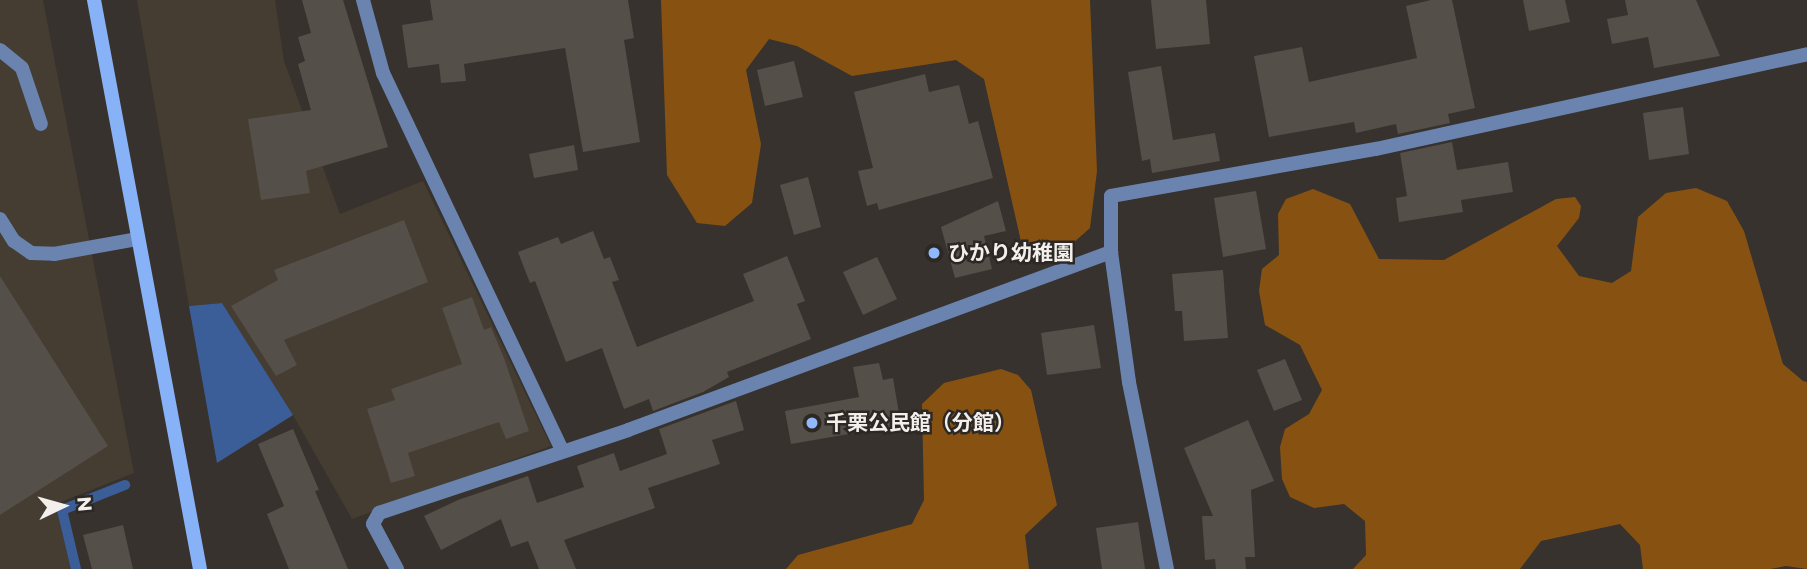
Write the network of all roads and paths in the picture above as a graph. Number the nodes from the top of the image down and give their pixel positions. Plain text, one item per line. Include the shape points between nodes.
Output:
1 (94, 0) edge
2 (363, 0) edge
3 (0, 50) edge
4 (1807, 54) edge
5 (41, 124) dead end
6 (0, 219) edge
7 (138, 239) junction
8 (1111, 252) junction
9 (562, 450) junction
10 (201, 569) edge
11 (397, 569) edge
12 (1167, 569) edge

1 - 7 street
2 - 9 street via 383,73
3 - 5 street via 22,68
4 - 8 street via 1376,149 1111,196
6 - 7 street via 14,241 31,253 54,254
7 - 10 street
8 - 9 street via 628,430
8 - 12 street via 1129,382
9 - 11 street via 379,513 373,524

